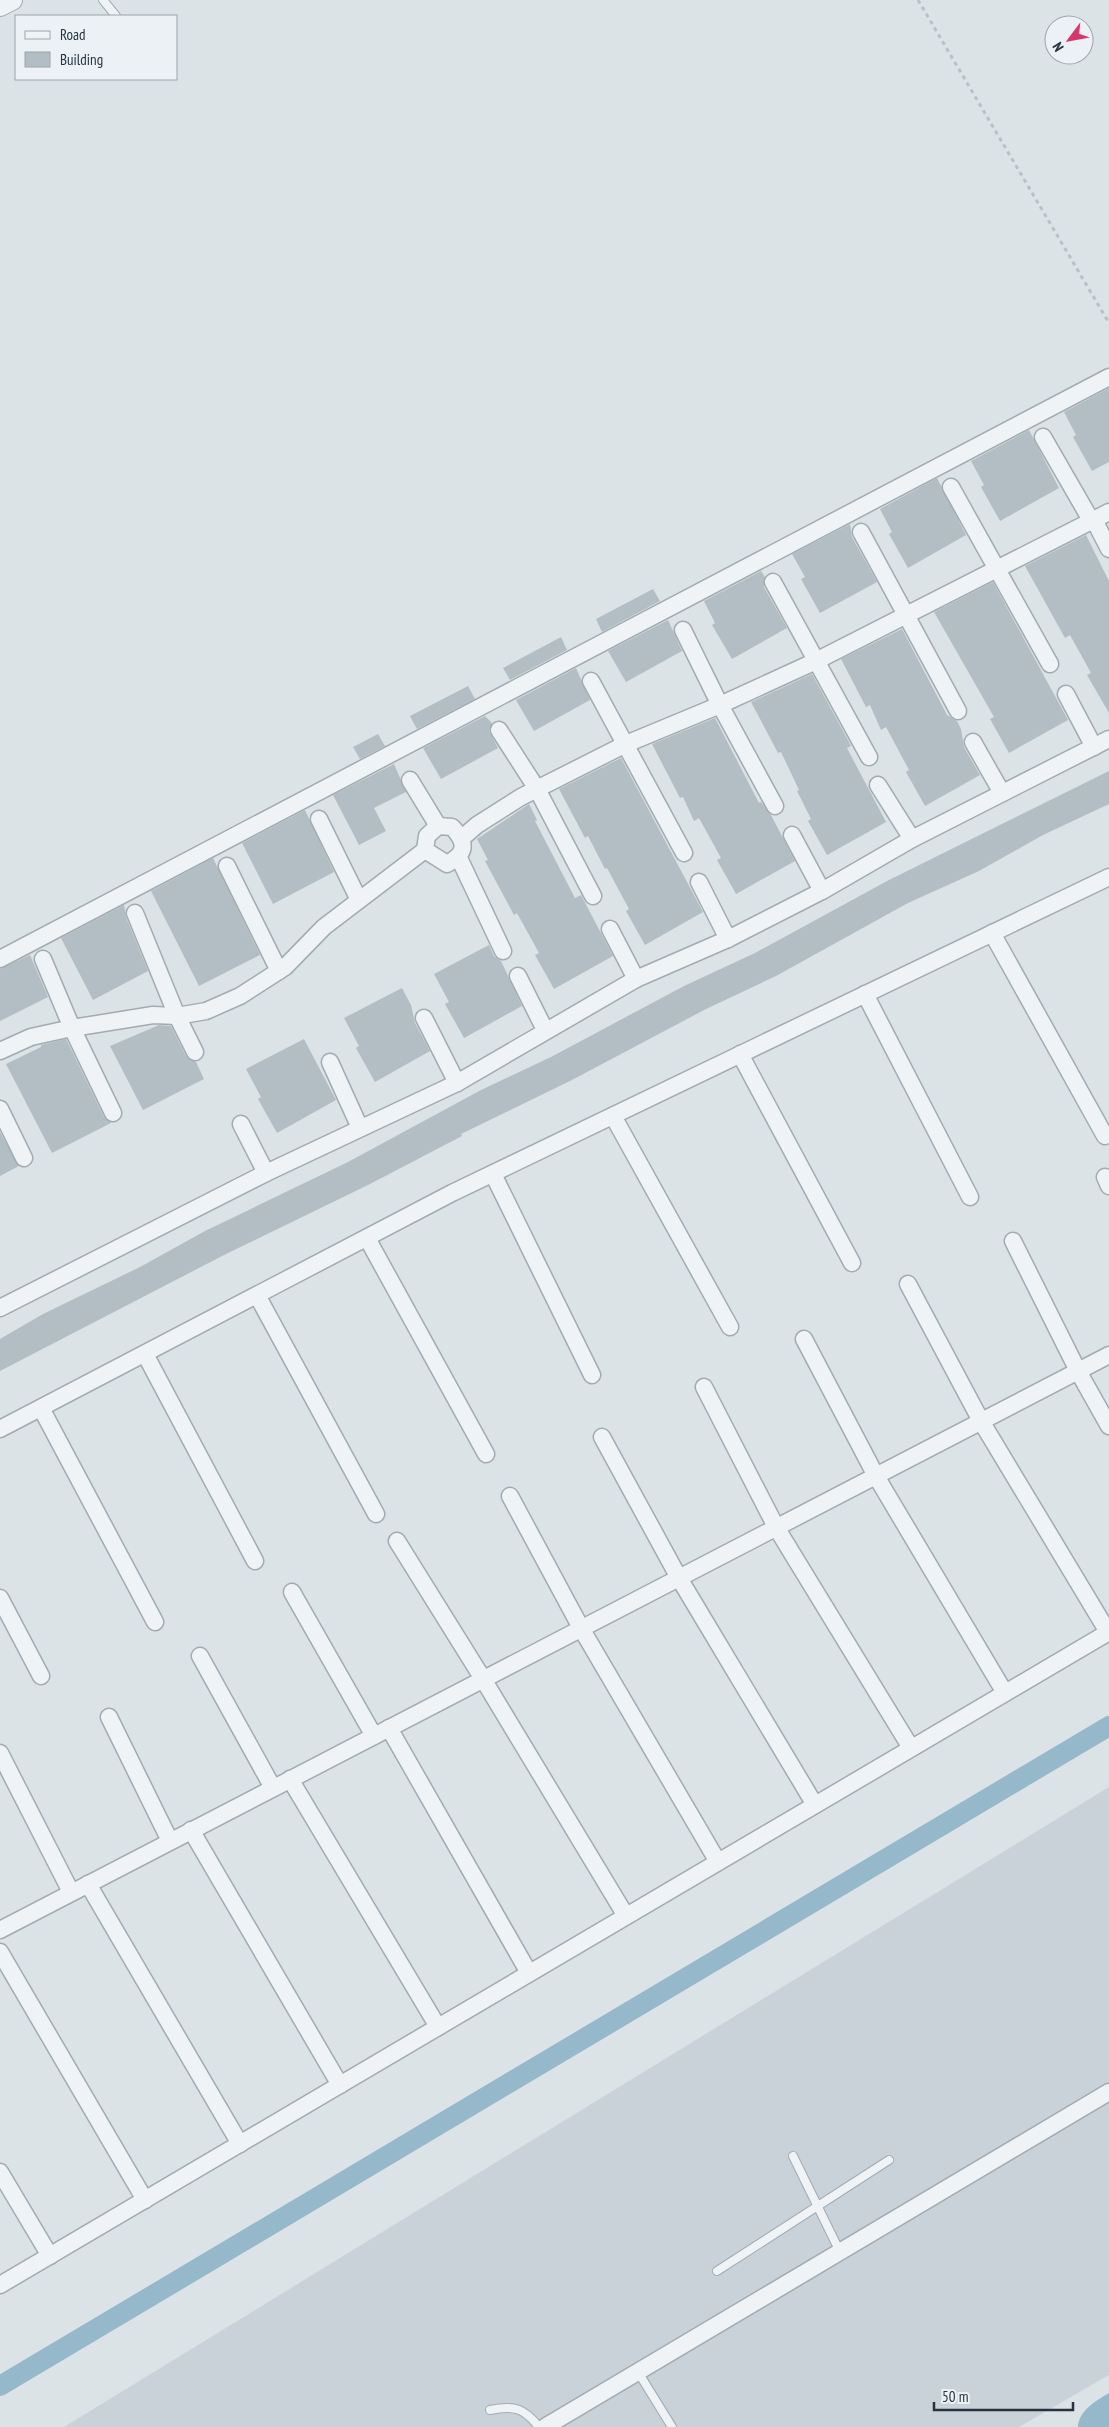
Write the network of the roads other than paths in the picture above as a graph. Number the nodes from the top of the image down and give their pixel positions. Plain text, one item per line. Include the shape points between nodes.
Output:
1 (11, 0) edge
2 (103, 0) edge
3 (0, 6) edge
4 (115, 15) edge
5 (1109, 377) edge
6 (1043, 437) dead end
7 (952, 487) dead end
8 (1109, 512) edge
9 (1093, 521) junction
10 (861, 532) dead end
11 (1109, 549) edge
12 (998, 568) junction
13 (773, 582) dead end
14 (907, 615) junction
15 (683, 630) dead end
16 (816, 661) junction
17 (1050, 664) dead end
18 (591, 681) dead end
19 (1066, 694) dead end
20 (720, 705) junction
21 (958, 711) dead end
22 (499, 730) dead end
23 (1109, 739) edge
24 (973, 742) dead end
25 (626, 744) junction
26 (1094, 747) junction
27 (869, 757) dead end
28 (410, 780) dead end
29 (878, 785) dead end
30 (537, 789) junction
31 (1002, 793) junction
32 (775, 806) dead end
33 (319, 819) dead end
34 (438, 826) junction
35 (792, 835) dead end
36 (462, 838) junction
37 (912, 839) junction
38 (425, 850) junction
39 (684, 853) dead end
40 (459, 858) junction
41 (227, 866) dead end
42 (1109, 877) edge
43 (699, 882) dead end
44 (822, 891) junction
45 (593, 896) dead end
46 (359, 900) junction
47 (135, 913) dead end
48 (610, 929) dead end
49 (992, 933) junction
50 (728, 939) junction
51 (503, 950) dead end
52 (0, 959) edge
53 (43, 959) dead end
54 (279, 971) junction
55 (518, 976) dead end
56 (636, 979) junction
57 (865, 994) junction
58 (177, 1016) junction
59 (424, 1018) dead end
60 (72, 1028) junction
61 (545, 1030) junction
62 (0, 1051) edge
63 (195, 1052) dead end
64 (740, 1054) junction
65 (330, 1062) dead end
66 (457, 1082) junction
67 (0, 1109) edge
68 (113, 1113) dead end
69 (613, 1116) junction
70 (241, 1124) dead end
71 (360, 1128) junction
72 (1105, 1136) dead end
73 (24, 1158) dead end
74 (266, 1173) junction
75 (492, 1174) junction
76 (970, 1197) dead end
77 (367, 1238) junction
78 (1013, 1241) dead end
79 (852, 1264) dead end
80 (908, 1284) dead end
81 (257, 1295) junction
82 (0, 1308) edge
83 (730, 1327) dead end
84 (804, 1338) dead end
85 (145, 1354) junction
86 (1109, 1354) edge
87 (1078, 1371) junction
88 (592, 1375) dead end
89 (704, 1387) dead end
90 (41, 1408) junction
91 (981, 1421) junction
92 (1109, 1426) edge
93 (0, 1429) edge
94 (602, 1437) dead end
95 (486, 1454) dead end
96 (876, 1476) junction
97 (510, 1496) dead end
98 (376, 1514) dead end
99 (776, 1527) junction
100 (397, 1541) dead end
101 (255, 1561) dead end
102 (679, 1578) junction
103 (292, 1592) dead end
104 (0, 1598) edge
105 (155, 1622) dead end
106 (581, 1628) junction
107 (1109, 1632) edge
108 (200, 1656) dead end
109 (40, 1676) dead end
110 (483, 1679) junction
111 (1004, 1693) junction
112 (109, 1717) dead end
113 (389, 1728) junction
114 (374, 1736) junction
115 (911, 1748) junction
116 (0, 1753) edge
117 (290, 1780) junction
118 (273, 1788) junction
119 (815, 1805) junction
120 (191, 1830) junction
121 (170, 1841) junction
122 (718, 1862) junction
123 (88, 1884) junction
124 (71, 1892) junction
125 (626, 1916) junction
126 (0, 1930) edge
127 (0, 1952) edge
128 (529, 1973) junction
129 (438, 2027) junction
130 (340, 2085) junction
131 (1109, 2092) edge
132 (240, 2144) junction
133 (794, 2156) dead end
134 (889, 2160) dead end
135 (0, 2172) edge
136 (145, 2200) junction
137 (817, 2208) junction
138 (840, 2252) junction
139 (50, 2256) junction
140 (717, 2271) dead end
141 (0, 2285) edge
142 (638, 2372) junction
143 (490, 2410) dead end
144 (539, 2427) edge
145 (545, 2427) edge
146 (672, 2427) edge

1 - 3 street
2 - 4 lane
5 - 52 street
6 - 9 street
7 - 12 street
8 - 9 street
9 - 11 street
9 - 12 street
10 - 14 street
12 - 14 street
12 - 17 street
13 - 16 street
14 - 16 street
14 - 21 street
15 - 20 street
16 - 20 street
16 - 27 street
18 - 25 street
19 - 26 street
20 - 25 street
20 - 32 street
22 - 30 street
23 - 26 street
24 - 31 street
25 - 30 street
25 - 39 street
26 - 31 street
28 - 34 street
29 - 37 street
30 - 36 street via 477,825
30 - 45 street
31 - 37 street
33 - 46 street
34 - 36 street via 452,827
34 - 38 street via 427,836
35 - 44 street
36 - 40 street
37 - 44 street
38 - 40 street via 447,864
38 - 46 street
40 - 51 street
41 - 54 street
42 - 49 street
43 - 50 street
44 - 50 street
46 - 54 street via 324,927
47 - 58 street
48 - 56 street
49 - 57 street
49 - 72 street
50 - 56 street
53 - 60 street
54 - 58 street via 240,996 206,1011
55 - 61 street
56 - 61 street
57 - 64 street
57 - 76 street
58 - 60 street via 153,1015
58 - 63 street
59 - 66 street
60 - 62 street via 31,1037
60 - 68 street
61 - 66 street
64 - 69 street
64 - 79 street
65 - 71 street
66 - 71 street
67 - 73 street
69 - 75 street
69 - 83 street
70 - 74 street
71 - 74 street
74 - 82 street
75 - 77 street
75 - 88 street
77 - 81 street
77 - 95 street
78 - 87 street
80 - 91 street
81 - 85 street
81 - 98 street
84 - 96 street
85 - 90 street
85 - 101 street
86 - 87 street
87 - 91 street
87 - 92 street
89 - 99 street
90 - 93 street
90 - 105 street
91 - 96 street
91 - 107 street
94 - 102 street
96 - 99 street
96 - 111 street
97 - 106 street
99 - 102 street
99 - 115 street
100 - 110 street
102 - 106 street
102 - 119 street
103 - 114 street
104 - 109 street
106 - 110 street
106 - 122 street
107 - 111 street
108 - 118 street
110 - 113 street
110 - 125 street
111 - 115 street
112 - 121 street
113 - 114 street
113 - 128 street
114 - 117 street
115 - 119 street
116 - 124 street
117 - 118 street
117 - 129 street
118 - 120 street
119 - 122 street
120 - 121 street
120 - 130 street
121 - 123 street
122 - 125 street
123 - 124 street
123 - 132 street
124 - 126 street
125 - 128 street
127 - 136 street
128 - 129 street
129 - 130 street
130 - 132 street
131 - 138 street
132 - 136 street
133 - 137 lane
134 - 137 lane
135 - 139 street
136 - 139 street
137 - 138 lane
137 - 140 lane
138 - 142 street
139 - 141 street
142 - 145 street
142 - 146 lane
143 - 144 lane via 508,2406 521,2410

